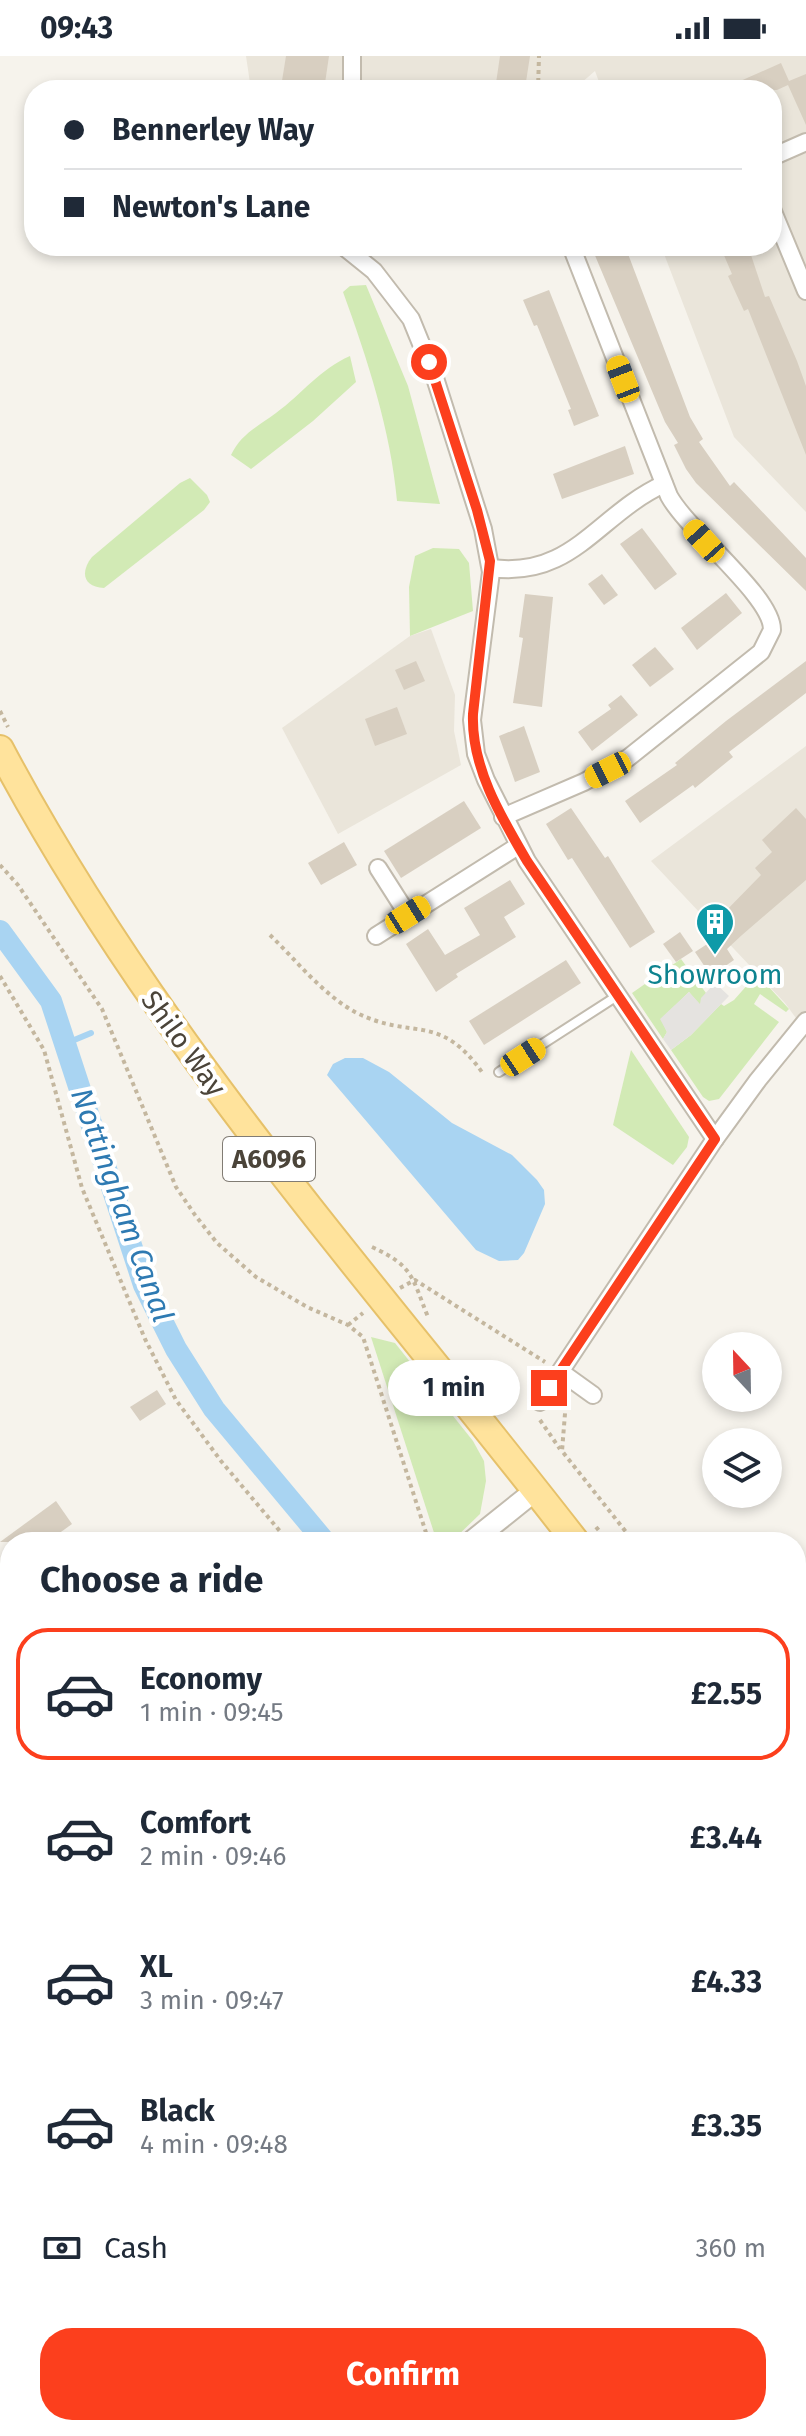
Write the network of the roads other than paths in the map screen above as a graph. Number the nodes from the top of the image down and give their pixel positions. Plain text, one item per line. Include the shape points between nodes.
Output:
1 (352, 56) edge
2 (352, 80) edge
3 (806, 142) edge
4 (782, 153) edge
5 (782, 233) edge
6 (355, 256) edge
7 (575, 256) edge
8 (806, 291) edge
9 (664, 484) junction
10 (491, 568) junction
11 (6, 741) edge
12 (503, 817) junction
13 (518, 846) junction
14 (378, 868) dead end
15 (408, 915) junction
16 (376, 936) dead end
17 (617, 996) junction
18 (806, 1021) edge
19 (499, 1072) dead end
20 (715, 1139) junction
21 (561, 1372) junction
22 (545, 1395) road end
23 (593, 1395) dead end
24 (536, 1490) junction
25 (484, 1532) edge
26 (568, 1532) edge

1 - 2 street
3 - 4 street
5 - 8 street
6 - 10 street via 374,271 411,319 449,419
7 - 9 street
9 - 10 street via 551,563 526,570
9 - 12 street via 688,523 765,605 773,625 768,644 628,758
10 - 12 street via 473,735 480,766
11 - 24 main road, Shilo Way / A6096 via 65,864 167,1023 280,1173
12 - 13 street
13 - 15 street
13 - 17 street
14 - 15 street
15 - 16 street
17 - 19 lane
17 - 20 street
18 - 20 street
20 - 21 street
21 - 22 street
21 - 23 street
24 - 25 street
24 - 26 main road, Shilo Way / A6096

